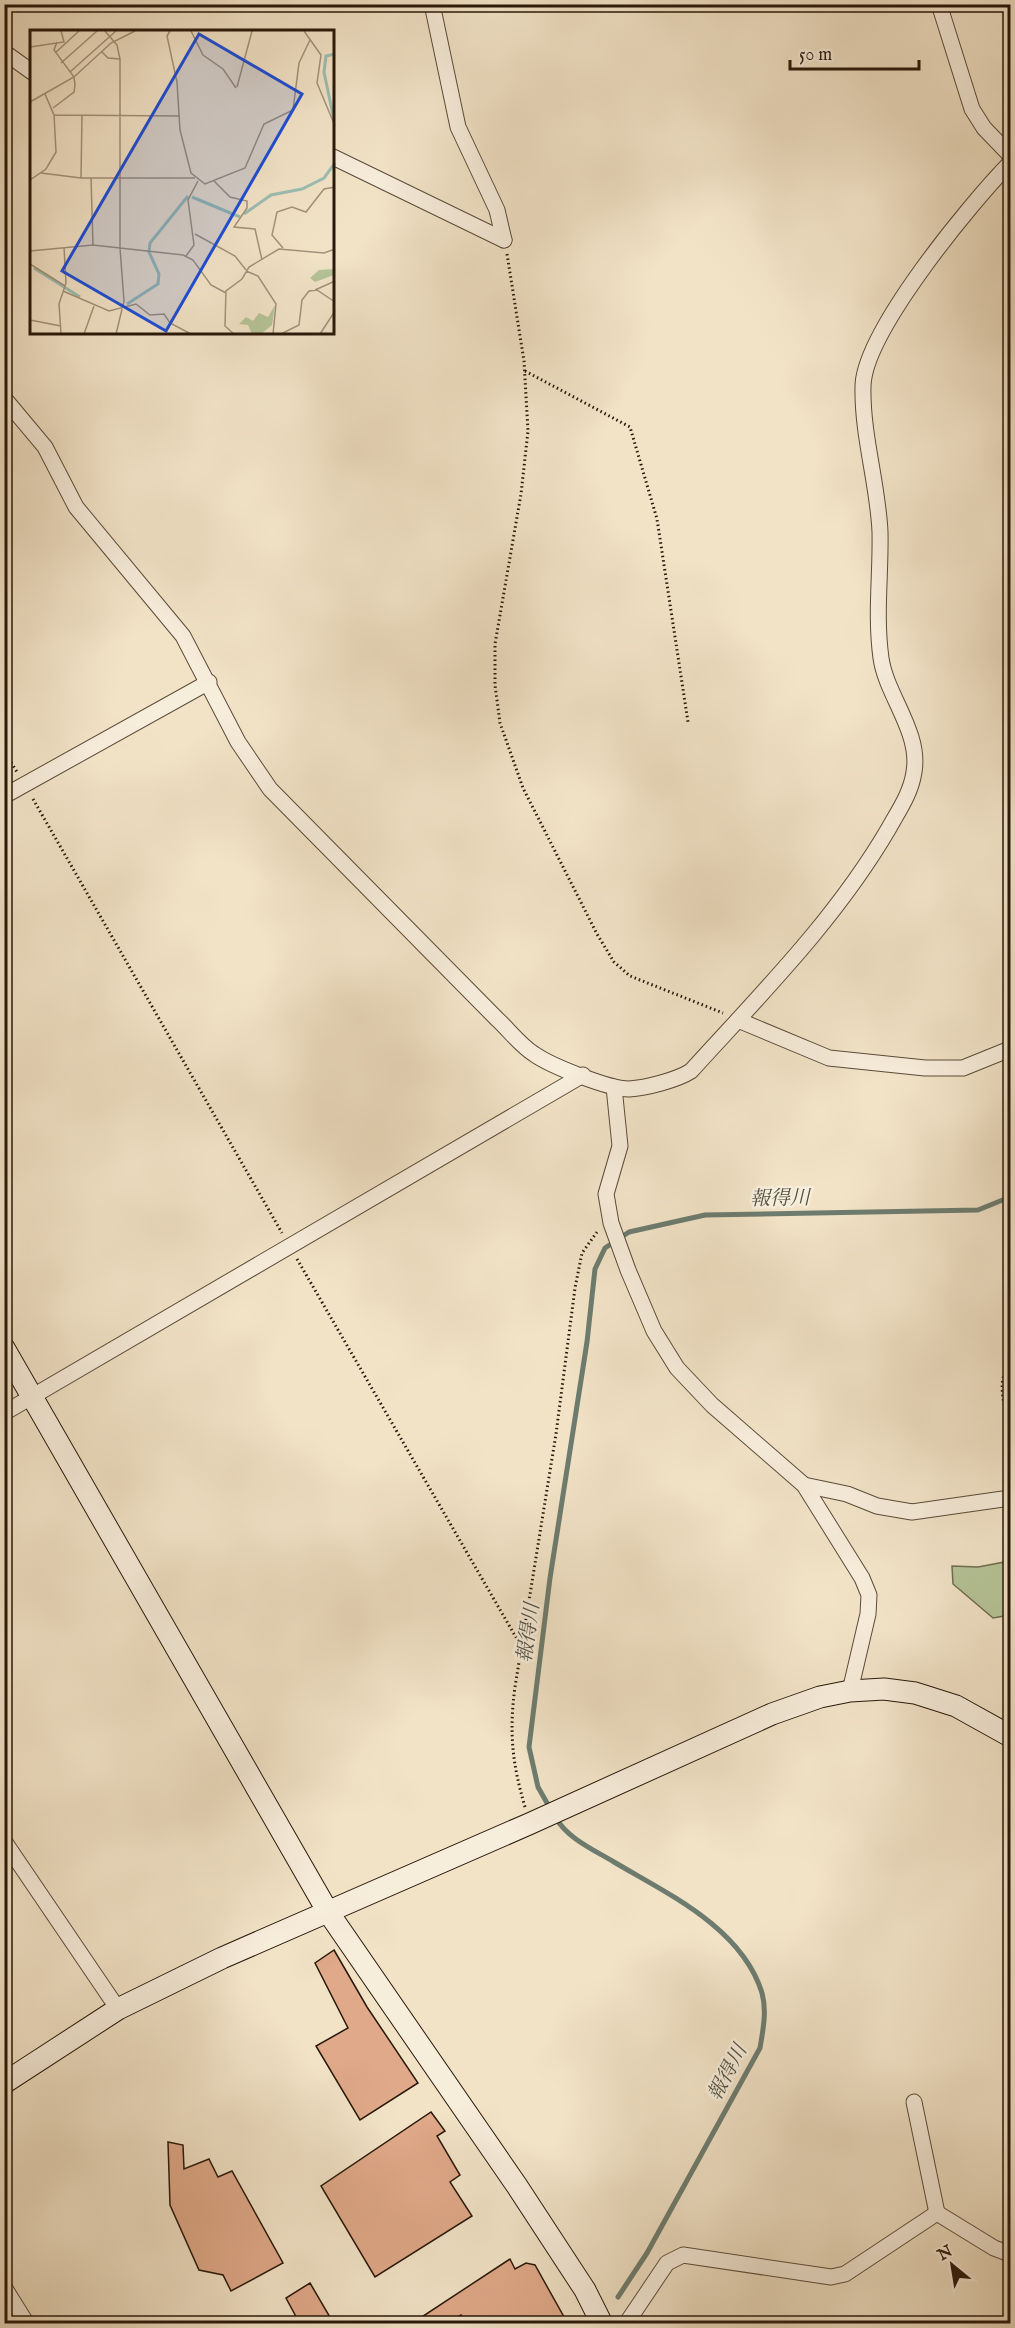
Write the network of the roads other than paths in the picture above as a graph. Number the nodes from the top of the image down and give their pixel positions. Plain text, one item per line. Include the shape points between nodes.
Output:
1 (432, 4) edge
2 (939, 4) edge
3 (4, 52) edge
4 (30, 71) edge
5 (1011, 155) edge
6 (334, 158) edge
7 (1011, 163) edge
8 (4, 398) edge
9 (209, 682) junction
10 (4, 796) edge
11 (738, 1020) junction
12 (1011, 1049) edge
13 (583, 1075) junction
14 (614, 1087) junction
15 (4, 1348) edge
16 (32, 1397) junction
17 (4, 1413) edge
18 (804, 1485) junction
19 (1011, 1498) edge
20 (850, 1690) junction
21 (1011, 1736) edge
22 (4, 1841) edge
23 (328, 1912) junction
24 (118, 2009) junction
25 (4, 2083) edge
26 (914, 2102) dead end
27 (937, 2213) junction
28 (1011, 2254) edge
29 (4, 2287) edge
30 (27, 2324) edge
31 (602, 2324) edge
32 (626, 2324) edge

1 - 6 street via 458,127 497,210 504,240
2 - 5 street via 972,109 984,128
3 - 4 street
7 - 11 street via 954,228 885,324 862,384 864,426 880,532 879,647 882,667 913,746 915,770 909,793 837,908
8 - 9 street via 45,447 76,507 183,636
9 - 10 street
9 - 13 street via 238,742 270,789 533,1054
11 - 12 street via 829,1058 963,1068
11 - 14 street via 680,1078 631,1089
13 - 14 street
13 - 16 street
14 - 18 street via 620,1146 606,1194 628,1270 654,1331 677,1368 712,1405
15 - 16 street
16 - 17 street
16 - 23 street
18 - 19 street via 912,1512
18 - 20 street via 841,1540 868,1595 868,1614
20 - 21 street via 915,1693 956,1706
20 - 23 street via 772,1714
22 - 24 street
23 - 24 street
23 - 31 street via 517,2186 585,2290
24 - 25 street
26 - 27 street
27 - 28 street
27 - 32 street via 845,2274 831,2277 683,2255 667,2263
29 - 30 street

